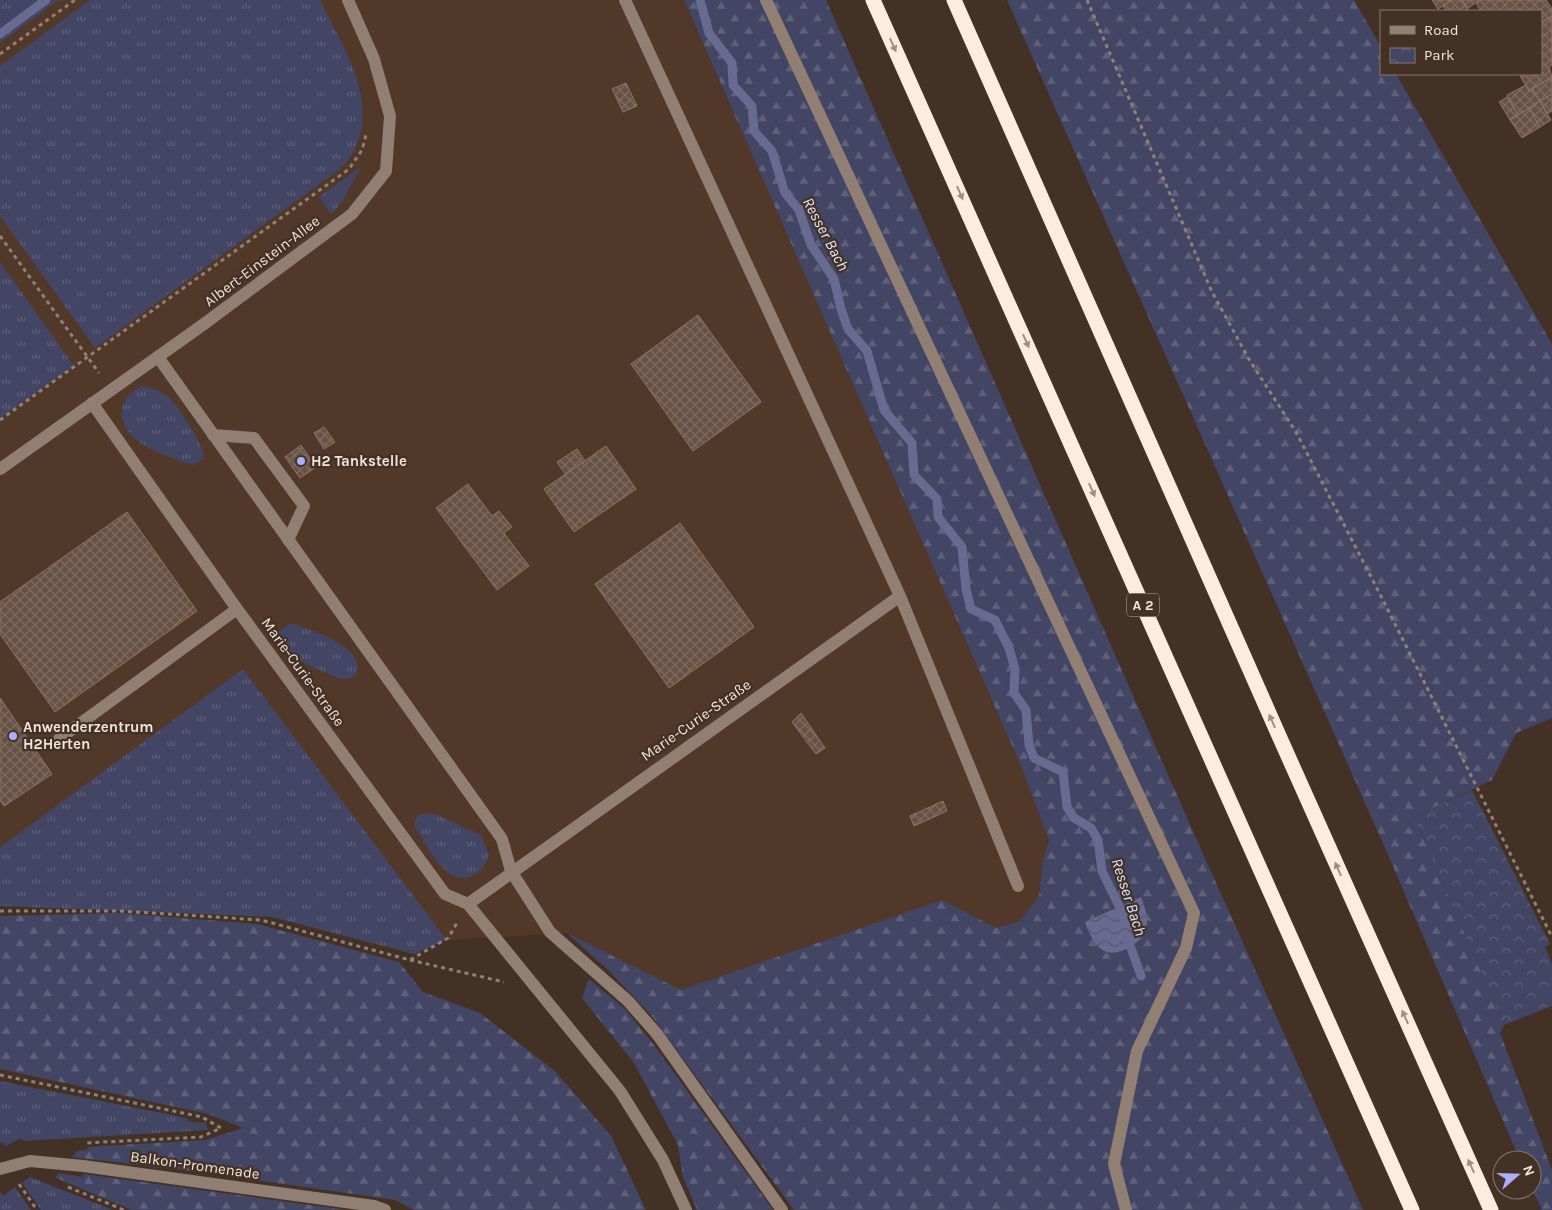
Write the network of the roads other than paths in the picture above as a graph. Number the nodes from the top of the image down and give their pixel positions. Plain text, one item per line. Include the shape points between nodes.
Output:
1 (348, 0) edge
2 (625, 0) edge
3 (766, 0) edge
4 (874, 0) edge
5 (954, 0) edge
6 (158, 358) junction
7 (92, 403) junction
8 (213, 435) junction
9 (0, 469) edge
10 (288, 540) junction
11 (900, 596) junction
12 (237, 609) junction
13 (59, 739) dead end
14 (511, 871) junction
15 (1018, 886) dead end
16 (468, 904) junction
17 (0, 1169) edge
18 (385, 1210) edge
19 (686, 1210) edge
20 (782, 1210) edge
21 (1126, 1210) edge
22 (1412, 1210) edge
23 (1491, 1210) edge

1 - 6 street, Albert-Einstein-Allee via 374,59 390,116 386,171 352,214
2 - 11 street
3 - 21 street via 1194,914 1186,948 1137,1051 1114,1164
4 -> 22 highway, A 2
23 -> 5 highway
6 - 7 street, Albert-Einstein-Allee
6 - 8 street
7 - 9 street, Albert-Einstein-Allee
7 - 12 street, Marie-Curie-Straße
8 - 10 street
8 - 10 street via 254,438 304,506
10 - 14 street via 502,839
11 - 14 street, Marie-Curie-Straße
11 - 15 street
12 - 13 street
12 - 16 street, Marie-Curie-Straße via 445,894
14 - 16 street, Marie-Curie-Straße
14 - 20 street via 550,932 628,1001 657,1034
16 - 19 street via 620,1091 664,1160
17 - 18 street, Balkon-Promenade via 30,1161 83,1166

